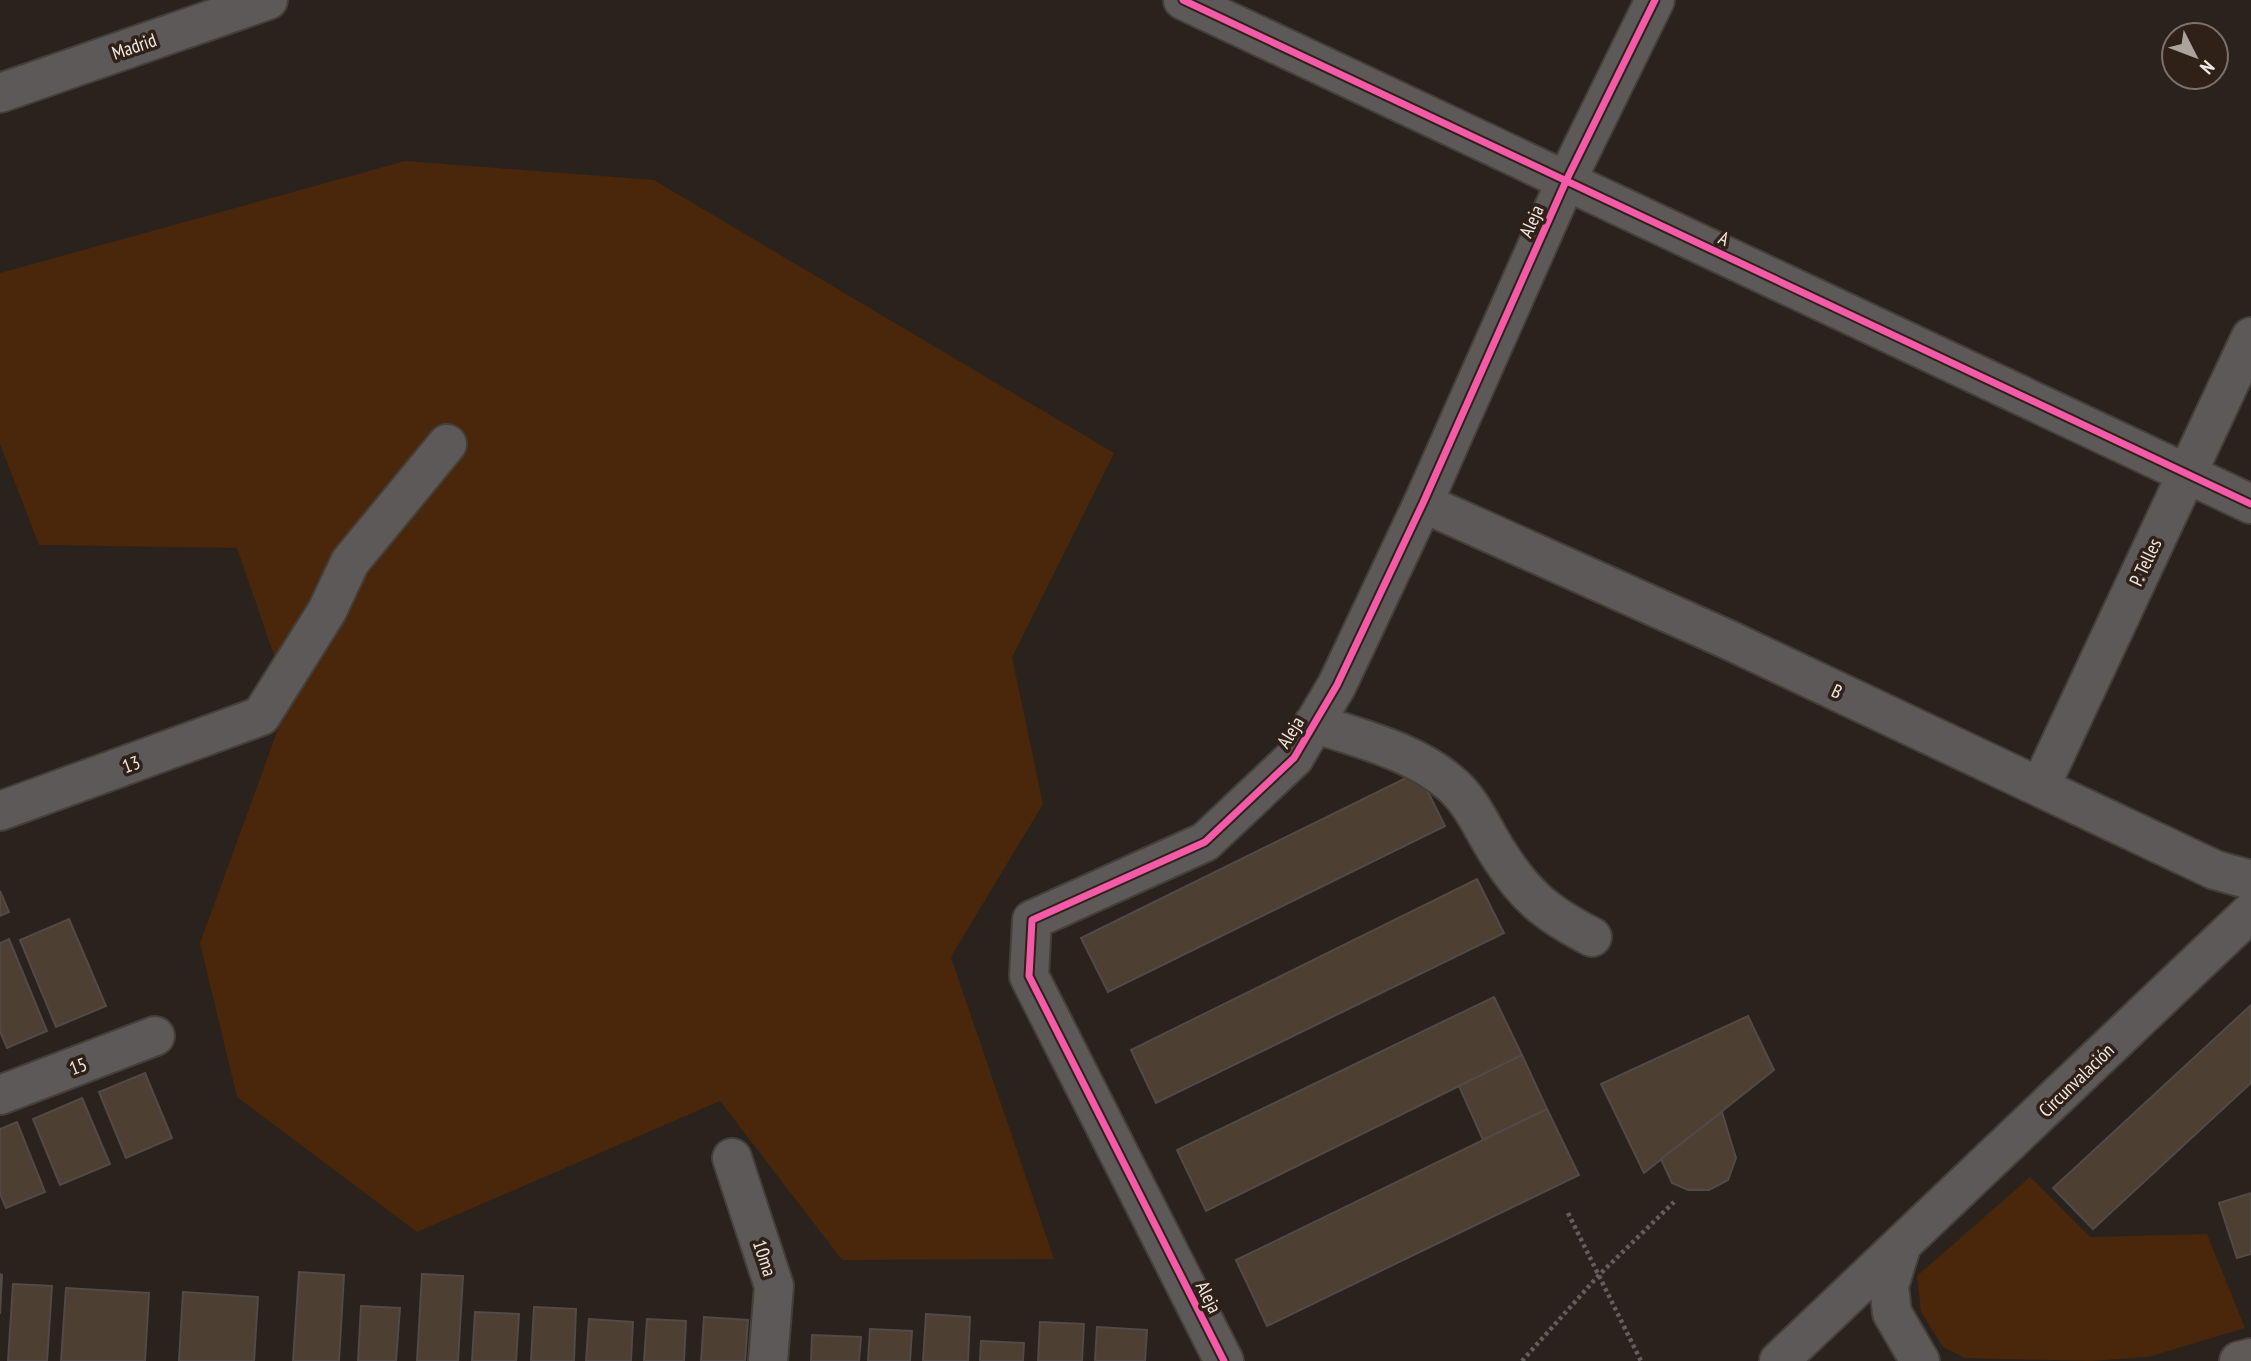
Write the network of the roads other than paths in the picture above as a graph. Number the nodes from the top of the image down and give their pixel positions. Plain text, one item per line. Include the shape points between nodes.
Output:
1 (268, 0) edge
2 (1183, 0) edge
3 (1655, 0) edge
4 (0, 93) edge
5 (1566, 181) junction
6 (2251, 337) edge
7 (447, 444) dead end
8 (2187, 473) junction
9 (1423, 503) junction
10 (2251, 504) edge
11 (1314, 723) junction
12 (2040, 787) junction
13 (0, 811) edge
14 (2251, 880) edge
15 (2251, 912) edge
16 (1592, 937) dead end
17 (155, 1036) dead end
18 (0, 1095) edge
19 (732, 1158) dead end
20 (1901, 1247) junction
21 (2251, 1358) edge
22 (768, 1361) edge
23 (1224, 1361) edge
24 (1779, 1361) edge
25 (1920, 1361) edge
26 (2239, 1361) edge

1 - 4 street, Madrid
2 - 5 street, A
3 - 5 street, Aleja
5 - 8 street, A
5 - 9 street, Aleja
6 - 8 street, P. Telles
7 - 13 street, 13 via 350,562 327,611 261,716
8 - 10 street, A
8 - 12 street, P. Telles
9 - 11 street, Aleja via 1337,685
9 - 12 street, B
11 - 16 street via 1414,759 1451,783 1523,888 1553,918
11 - 23 street, Aleja via 1294,758 1205,842 1032,920 1028,976
12 - 14 street, B via 2215,870
15 - 20 street, Circunvalación
17 - 18 street, 15
19 - 22 street, 10ma via 774,1286
20 - 24 street, Circunvalación
20 - 25 street, Circunvalación via 1889,1286 1892,1313
21 - 26 main road

